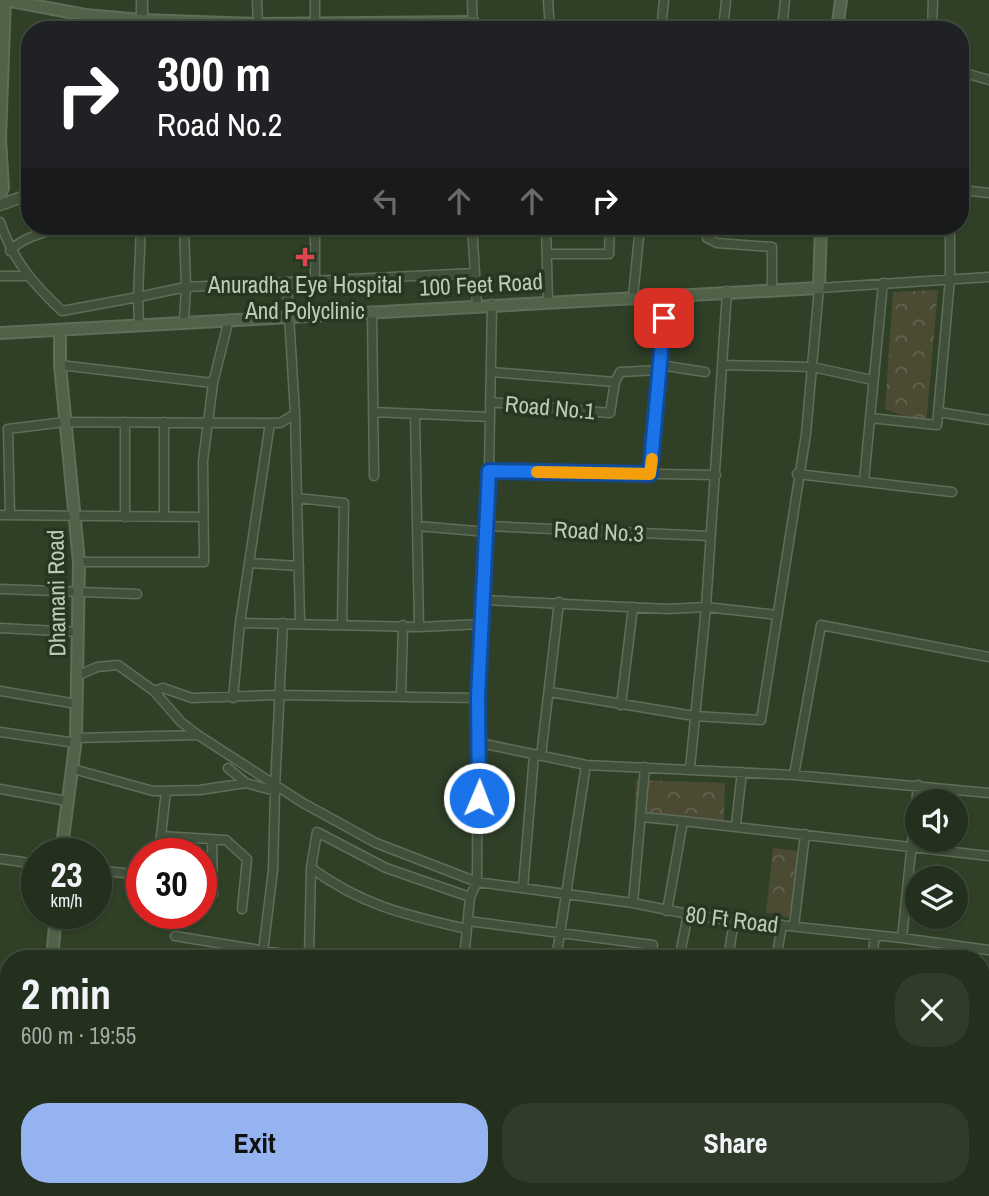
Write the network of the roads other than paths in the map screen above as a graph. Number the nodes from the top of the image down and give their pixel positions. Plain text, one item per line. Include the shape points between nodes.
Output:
1 (5, 0) edge
2 (142, 0) edge
3 (257, 0) edge
4 (315, 0) edge
5 (472, 0) edge
6 (548, 0) edge
7 (664, 0) edge
8 (726, 0) edge
9 (785, 0) edge
10 (841, 0) edge
11 (933, 0) edge
12 (119, 21) edge
13 (142, 21) edge
14 (258, 21) edge
15 (315, 21) edge
16 (473, 21) edge
17 (549, 21) edge
18 (662, 21) edge
19 (724, 21) edge
20 (783, 21) edge
21 (838, 21) edge
22 (932, 21) edge
23 (2, 35) edge
24 (969, 74) edge
25 (989, 80) edge
26 (969, 191) edge
27 (989, 193) edge
28 (0, 195) edge
29 (21, 197) edge
30 (0, 205) edge
31 (0, 222) edge
32 (42, 235) edge
33 (141, 235) edge
34 (184, 235) edge
35 (314, 235) edge
36 (473, 235) edge
37 (546, 235) edge
38 (610, 235) edge
39 (639, 235) edge
40 (707, 235) edge
41 (821, 235) edge
42 (950, 235) edge
43 (10, 251) junction
44 (547, 254) junction
45 (475, 273) junction
46 (0, 276) edge
47 (27, 276) junction
48 (989, 277) edge
49 (950, 279) junction
50 (315, 281) junction
51 (287, 282) junction
52 (883, 283) junction
53 (186, 288) junction
54 (819, 288) junction
55 (772, 290) junction
56 (727, 292) junction
57 (666, 295) junction
58 (138, 297) junction
59 (633, 297) junction
60 (548, 301) junction
61 (492, 304) junction
62 (477, 305) junction
63 (62, 311) junction
64 (372, 311) junction
65 (288, 315) junction
66 (229, 319) junction
67 (184, 321) junction
68 (139, 324) junction
69 (60, 330) junction
70 (0, 334) edge
71 (60, 365) junction
72 (723, 365) junction
73 (660, 367) junction
74 (813, 367) junction
75 (491, 372) junction
76 (705, 372) dead end
77 (872, 380) junction
78 (614, 382) junction
79 (213, 383) junction
80 (490, 402) junction
81 (373, 412) junction
82 (938, 412) junction
83 (295, 414) junction
84 (415, 414) junction
85 (490, 416) junction
86 (870, 418) junction
87 (989, 420) edge
88 (65, 422) junction
89 (125, 422) junction
90 (164, 422) junction
91 (207, 423) junction
92 (270, 423) junction
93 (489, 471) junction
94 (650, 474) junction
95 (797, 474) junction
96 (716, 475) junction
97 (374, 477) dead end
98 (864, 481) junction
99 (952, 492) dead end
100 (297, 498) junction
101 (0, 514) edge
102 (10, 515) junction
103 (76, 515) junction
104 (125, 517) junction
105 (164, 517) junction
106 (204, 517) junction
107 (417, 526) junction
108 (488, 529) junction
109 (709, 537) junction
110 (79, 562) junction
111 (250, 563) junction
112 (299, 566) junction
113 (0, 589) edge
114 (79, 594) junction
115 (137, 594) dead end
116 (484, 600) junction
117 (559, 602) junction
118 (633, 607) junction
119 (706, 607) junction
120 (778, 615) junction
121 (300, 622) junction
122 (240, 623) junction
123 (283, 623) junction
124 (482, 624) junction
125 (342, 625) junction
126 (403, 625) junction
127 (419, 627) junction
128 (0, 628) edge
129 (78, 632) junction
130 (989, 657) edge
131 (77, 676) junction
132 (0, 691) edge
133 (154, 691) junction
134 (550, 692) junction
135 (278, 695) junction
136 (401, 697) junction
137 (233, 698) junction
138 (478, 698) junction
139 (77, 704) junction
140 (621, 705) junction
141 (694, 716) junction
142 (0, 732) edge
143 (198, 735) junction
144 (76, 741) junction
145 (480, 743) junction
146 (538, 755) junction
147 (586, 765) junction
148 (645, 766) junction
149 (228, 768) dead end
150 (690, 768) junction
151 (73, 769) junction
152 (742, 772) junction
153 (794, 775) junction
154 (246, 783) junction
155 (918, 785) junction
156 (275, 788) junction
157 (0, 789) edge
158 (918, 789) edge
159 (166, 791) junction
160 (989, 793) edge
161 (66, 801) junction
162 (641, 817) junction
163 (683, 821) junction
164 (736, 824) junction
165 (806, 834) junction
166 (161, 836) joint
167 (63, 838) edge
168 (195, 838) edge
169 (217, 839) edge
170 (905, 844) edge
171 (910, 852) edge
172 (961, 852) edge
173 (989, 856) edge
174 (2, 859) dead end
175 (21, 862) edge
176 (311, 868) junction
177 (477, 882) junction
178 (523, 888) junction
179 (567, 895) junction
180 (470, 897) junction
181 (633, 903) junction
182 (242, 909) dead end
183 (667, 911) junction
184 (688, 914) junction
185 (734, 920) junction
186 (467, 925) junction
187 (782, 925) junction
188 (794, 926) junction
189 (54, 929) edge
190 (560, 935) junction
191 (875, 935) junction
192 (175, 936) dead end
193 (902, 938) junction
194 (653, 944) dead end
195 (53, 950) edge
196 (252, 950) edge
197 (263, 950) edge
198 (312, 950) edge
199 (465, 950) edge
200 (558, 950) edge
201 (681, 950) edge
202 (729, 950) edge
203 (778, 950) edge
204 (873, 950) edge
205 (989, 950) edge

1 - 12 main road
1 - 23 main road
2 - 13 street
3 - 14 street
4 - 15 street
5 - 16 street
6 - 17 street
7 - 18 street
8 - 19 street
9 - 20 street
10 - 21 main road
11 - 22 street
23 - 28 main road
24 - 25 street
26 - 27 street
29 - 30 street
31 - 43 street
32 - 43 street via 16,244
33 - 58 street
34 - 53 street
35 - 50 street
36 - 45 street
37 - 44 street
38 - 44 street via 609,254
39 - 59 street
40 - 55 street via 717,243 772,247
41 - 54 main road
42 - 49 street
43 - 47 street
44 - 60 street
45 - 50 street
45 - 62 street
46 - 47 street
47 - 63 street
48 - 49 street
49 - 52 street
49 - 82 street
50 - 51 street
51 - 53 street
51 - 65 street
52 - 54 street
52 - 77 street
53 - 58 street
53 - 67 street
54 - 55 main road, 100 Feet Road
54 - 74 street
55 - 56 main road, 100 Feet Road
56 - 57 main road, 100 Feet Road
56 - 72 street
57 - 59 main road, 100 Feet Road
57 - 73 street
58 - 63 street
58 - 68 street
59 - 60 main road, 100 Feet Road
60 - 61 main road, 100 Feet Road
61 - 62 main road, 100 Feet Road
61 - 75 street
62 - 64 main road, 100 Feet Road
63 - 69 street
64 - 65 main road, 100 Feet Road
64 - 81 street
65 - 66 main road, 100 Feet Road
65 - 83 street
66 - 67 main road, 100 Feet Road
66 - 79 street
67 - 68 main road, 100 Feet Road
68 - 69 main road, 100 Feet Road
69 - 70 main road, 100 Feet Road
69 - 71 main road, Dhamani Road
71 - 79 street
71 - 88 main road, Dhamani Road
72 - 74 street
72 - 96 street
73 - 76 street
73 - 78 street via 620,372
73 - 94 street
74 - 77 street
74 - 95 street
75 - 78 street
75 - 80 street
77 - 86 street
78 - 80 street, Road No.1 via 610,413
79 - 91 street
80 - 85 street
81 - 84 street
81 - 97 street
82 - 86 street via 937,425
82 - 87 street
83 - 92 street
83 - 100 street
84 - 85 street
84 - 107 street
85 - 93 street
86 - 98 street
88 - 89 street
88 - 102 street via 8,429
88 - 103 main road, Dhamani Road
89 - 90 street
89 - 104 street
90 - 91 street
90 - 105 street
91 - 92 street
91 - 106 street
92 - 111 street
93 - 94 street
93 - 108 street
94 - 96 street
95 - 98 street
95 - 120 street
96 - 109 street
98 - 99 street
100 - 112 street
100 - 125 street via 344,503
101 - 102 street
102 - 103 street
103 - 104 street
103 - 110 main road, Dhamani Road
104 - 105 street
105 - 106 street
106 - 110 street via 204,562
107 - 108 street, Road No.3
107 - 127 street
108 - 109 street, Road No.3
108 - 116 street
109 - 119 street
110 - 114 main road, Dhamani Road
111 - 112 street
111 - 122 street
112 - 121 street
113 - 114 street
114 - 115 street
114 - 129 main road, Dhamani Road
116 - 117 street
116 - 124 street
117 - 118 street
117 - 134 street
118 - 119 street
118 - 140 street
119 - 120 street
119 - 141 street
120 - 141 street via 761,720
121 - 123 street
121 - 125 street
122 - 123 street
122 - 137 street
123 - 135 street
124 - 127 street
124 - 138 street
125 - 126 street
126 - 127 street
126 - 136 street
128 - 129 street
129 - 131 main road, Dhamani Road
130 - 153 street via 821,625
131 - 133 street via 97,667 118,666
131 - 139 main road, Dhamani Road
132 - 139 street
133 - 137 street via 163,688 192,698
133 - 143 street
134 - 140 street
134 - 146 street
135 - 136 street
135 - 137 street
135 - 156 street
136 - 138 street
138 - 145 street
139 - 144 main road, Dhamani Road
140 - 141 street
141 - 150 street
142 - 144 street
143 - 144 street
143 - 156 street
144 - 151 main road, Dhamani Road
145 - 146 street
145 - 177 street
146 - 147 street
146 - 178 street
147 - 148 street
147 - 179 street
148 - 150 street
148 - 162 street
149 - 154 street
150 - 152 street
151 - 159 street
151 - 161 main road, Dhamani Road
152 - 153 street
152 - 164 street
153 - 155 street
154 - 156 street
154 - 159 street
155 - 158 street
155 - 160 street
156 - 177 street, 80 Ft Road via 376,843
156 - 197 street via 273,870
157 - 161 street
159 - 166 street
161 - 167 main road, Dhamani Road
162 - 163 street
162 - 181 street
163 - 164 street
163 - 183 street
164 - 165 street
165 - 170 street
165 - 188 street
166 - 168 street
169 - 182 street via 226,840 247,859
171 - 193 street
172 - 173 street
174 - 175 street
176 - 180 street via 317,832 386,868
176 - 186 street via 375,906
176 - 198 street
177 - 178 street, 80 Ft Road
177 - 180 street
178 - 179 street, 80 Ft Road
179 - 181 street, 80 Ft Road
179 - 190 street
180 - 186 street
181 - 183 street, 80 Ft Road
183 - 184 street, 80 Ft Road
184 - 185 street, 80 Ft Road
184 - 201 street
185 - 187 street, 80 Ft Road
185 - 202 street
186 - 190 street
186 - 199 street
187 - 188 street, 80 Ft Road
187 - 203 street
188 - 191 street, 80 Ft Road
189 - 195 main road
190 - 194 street
190 - 200 street
191 - 193 street, 80 Ft Road
191 - 204 street
192 - 196 street
193 - 205 street, 80 Ft Road

